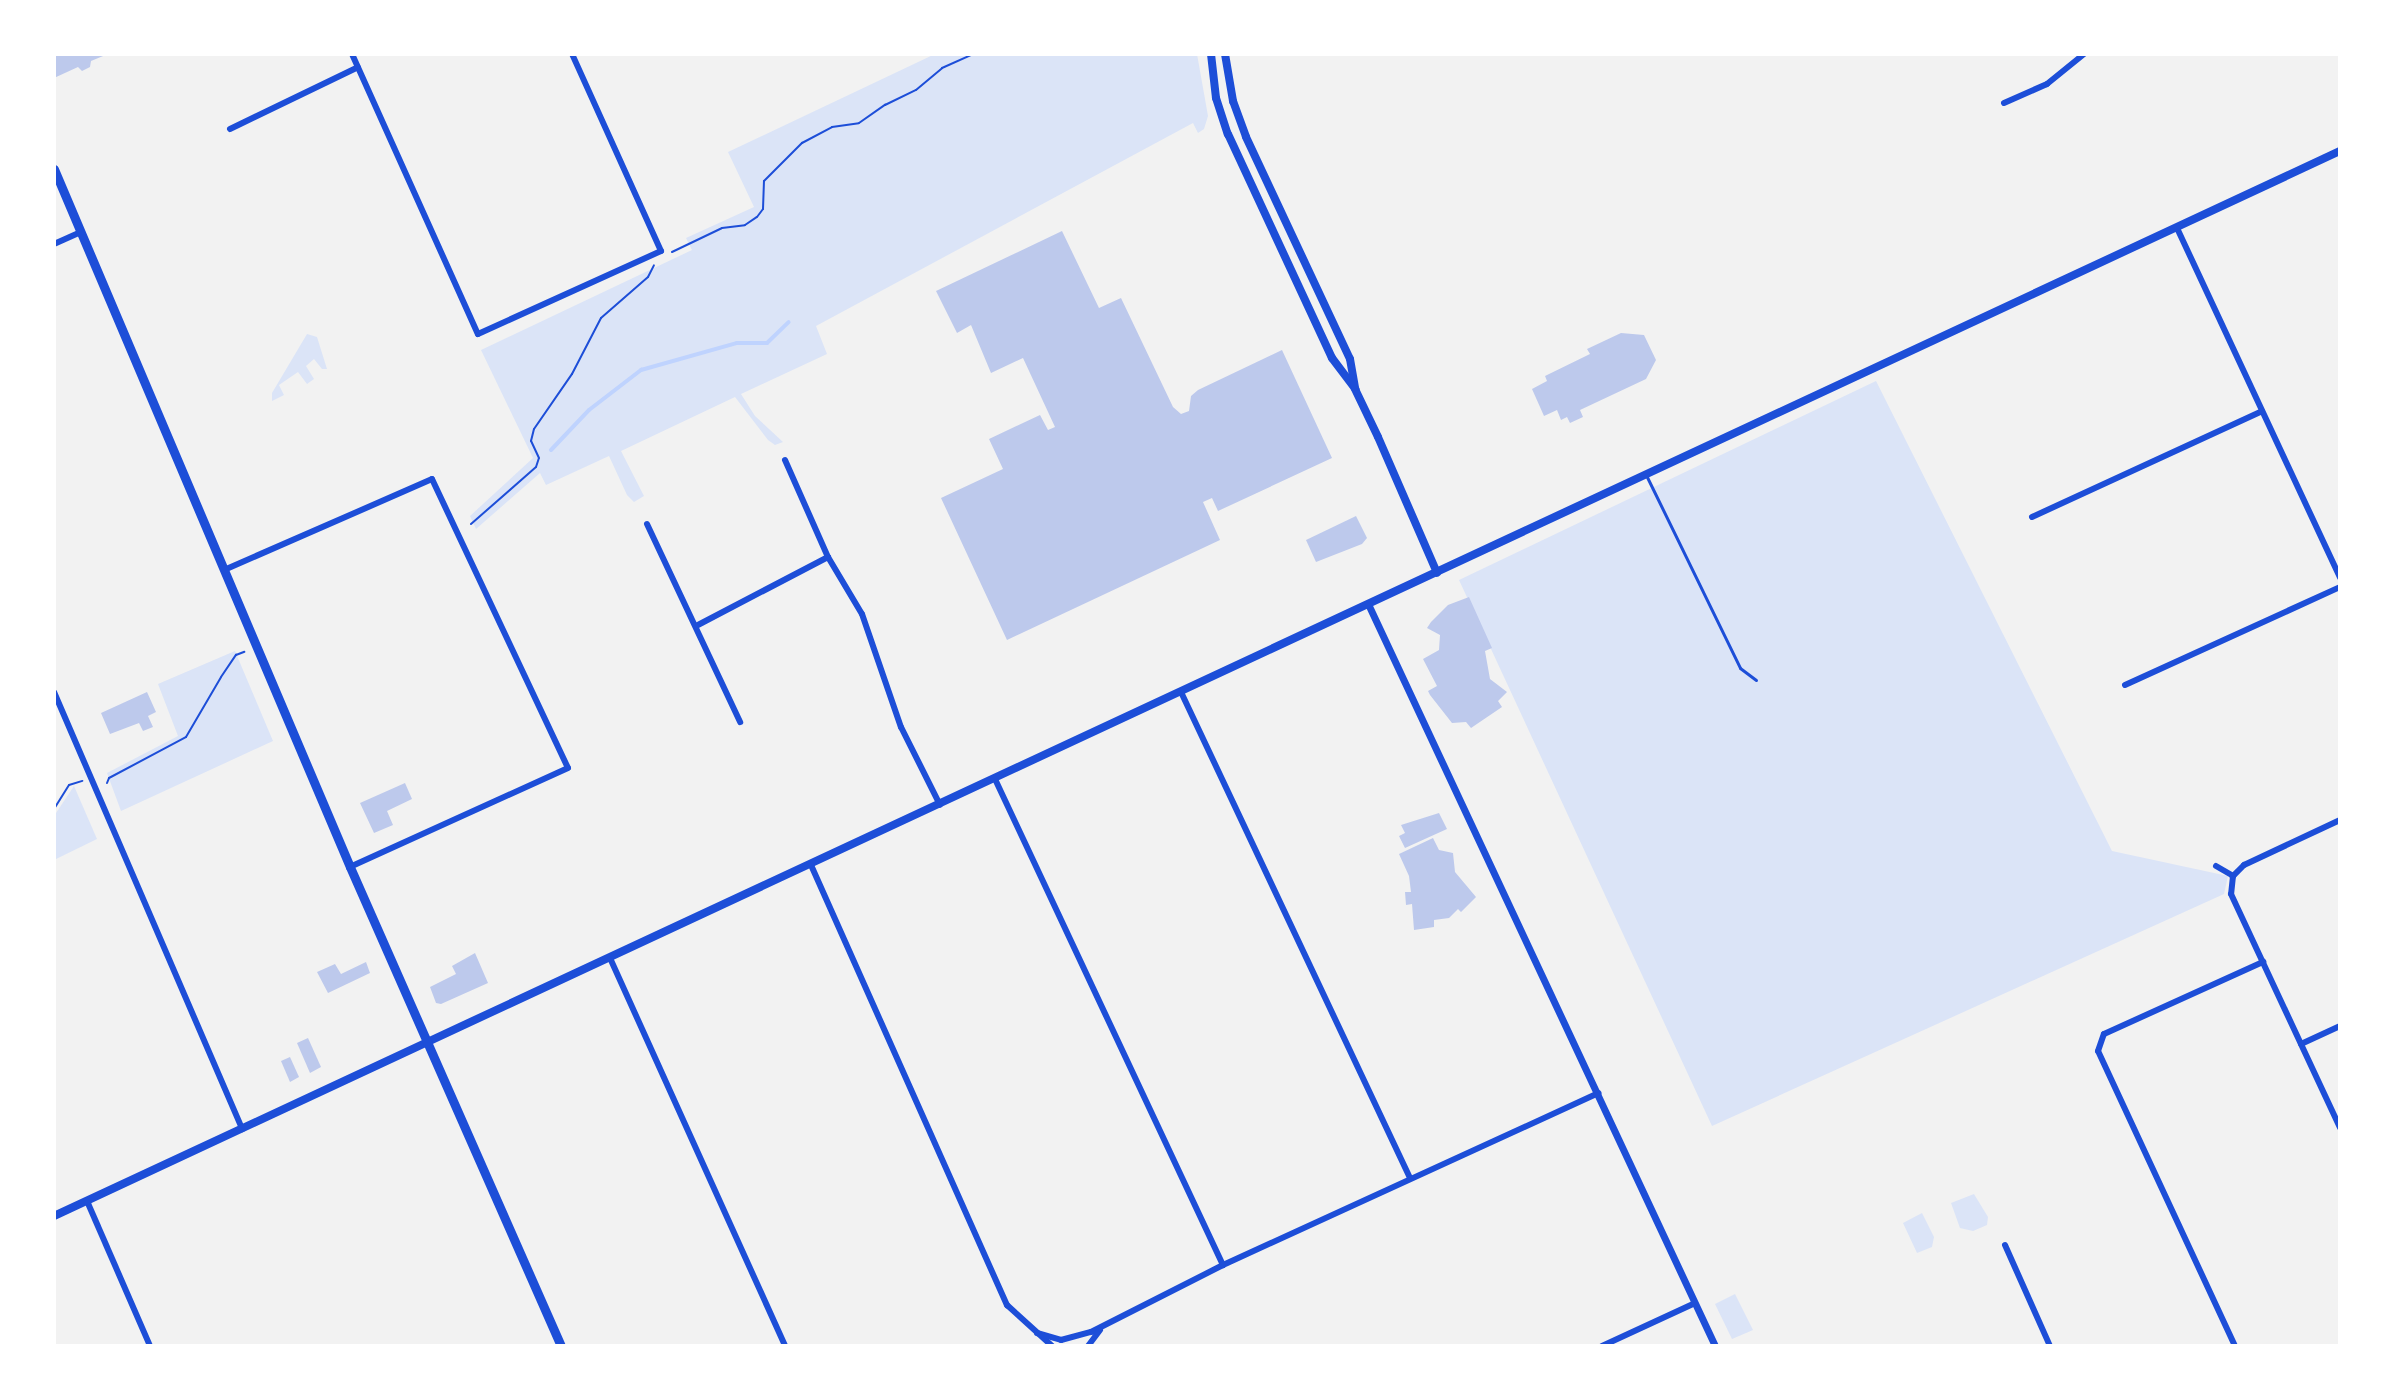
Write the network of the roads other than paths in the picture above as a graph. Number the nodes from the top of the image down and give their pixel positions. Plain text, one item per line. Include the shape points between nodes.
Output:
1 (352, 54) edge
2 (572, 54) edge
3 (1211, 54) edge
4 (1225, 54) edge
5 (2084, 54) edge
6 (358, 67) junction
7 (2004, 103) dead end
8 (230, 129) dead end
9 (2340, 151) edge
10 (54, 169) edge
11 (1265, 210) junction
12 (1285, 221) junction
13 (2177, 228) junction
14 (81, 232) junction
15 (54, 244) edge
16 (1307, 266) junction
17 (1293, 272) junction
18 (1331, 319) junction
19 (1318, 325) junction
20 (1355, 389) junction
21 (2262, 411) junction
22 (785, 460) dead end
23 (1647, 476) junction
24 (2032, 517) dead end
25 (647, 524) dead end
26 (828, 557) junction
27 (224, 570) junction
28 (1437, 573) junction
29 (2340, 578) edge
30 (2340, 587) edge
31 (1369, 606) junction
32 (696, 626) junction
33 (1756, 680) dead end
34 (2125, 685) dead end
35 (54, 692) edge
36 (1181, 692) junction
37 (740, 722) dead end
38 (995, 779) junction
39 (940, 805) junction
40 (2340, 820) edge
41 (811, 865) junction
42 (2216, 866) dead end
43 (350, 867) junction
44 (2233, 876) junction
45 (610, 958) junction
46 (2263, 962) junction
47 (2340, 1026) edge
48 (428, 1042) junction
49 (2301, 1044) junction
50 (1598, 1093) junction
51 (2340, 1128) edge
52 (242, 1129) junction
53 (1410, 1178) junction
54 (87, 1201) junction
55 (54, 1216) edge
56 (2005, 1245) dead end
57 (1223, 1265) junction
58 (1695, 1303) junction
59 (1102, 1327) junction
60 (1037, 1333) junction
61 (150, 1346) edge
62 (561, 1346) edge
63 (785, 1346) edge
64 (1052, 1346) edge
65 (1088, 1346) edge
66 (1602, 1346) edge
67 (1715, 1346) edge
68 (2050, 1346) edge
69 (2235, 1346) edge

1 - 6 street
2 - 6 street via 663,254 478,334
3 - 11 main road via 1221,115
4 - 12 main road via 1239,120
5 - 7 street via 2047,84
6 - 8 street
9 - 13 main road
10 - 14 main road
11 - 12 main road
11 - 17 main road
12 - 16 main road
13 - 21 street
13 - 23 main road
14 - 15 street
14 - 27 main road
16 - 17 main road
16 - 18 main road
17 - 19 main road
18 - 19 main road
18 - 20 main road via 1350,359
19 - 20 main road via 1332,358
20 - 28 main road
21 - 24 street
21 - 29 street
22 - 26 street
23 - 28 main road
23 - 33 lane via 1740,668
25 - 32 street
26 - 32 street
26 - 39 street via 862,614 901,727
27 - 43 main road
27 - 43 street via 432,479 568,768
28 - 31 main road
30 - 34 street
31 - 36 main road
31 - 50 street
32 - 37 street
35 - 52 street
36 - 38 main road
36 - 53 street
38 - 39 main road
38 - 57 street
39 - 41 main road
40 - 44 street via 2244,865
41 - 45 main road
41 - 60 street via 1007,1305
42 - 44 street
43 - 48 main road
44 - 46 street via 2231,894
45 - 48 main road
45 - 63 street
46 - 49 street
46 - 69 street via 2104,1034 2098,1051
47 - 49 street
48 - 52 main road
48 - 62 main road
49 - 51 street
50 - 53 street
50 - 58 street
52 - 54 main road
53 - 57 street
54 - 55 main road
54 - 61 street
56 - 68 street
57 - 59 street
58 - 66 street
58 - 67 street
59 - 60 street via 1061,1340
59 - 65 street
60 - 64 street

